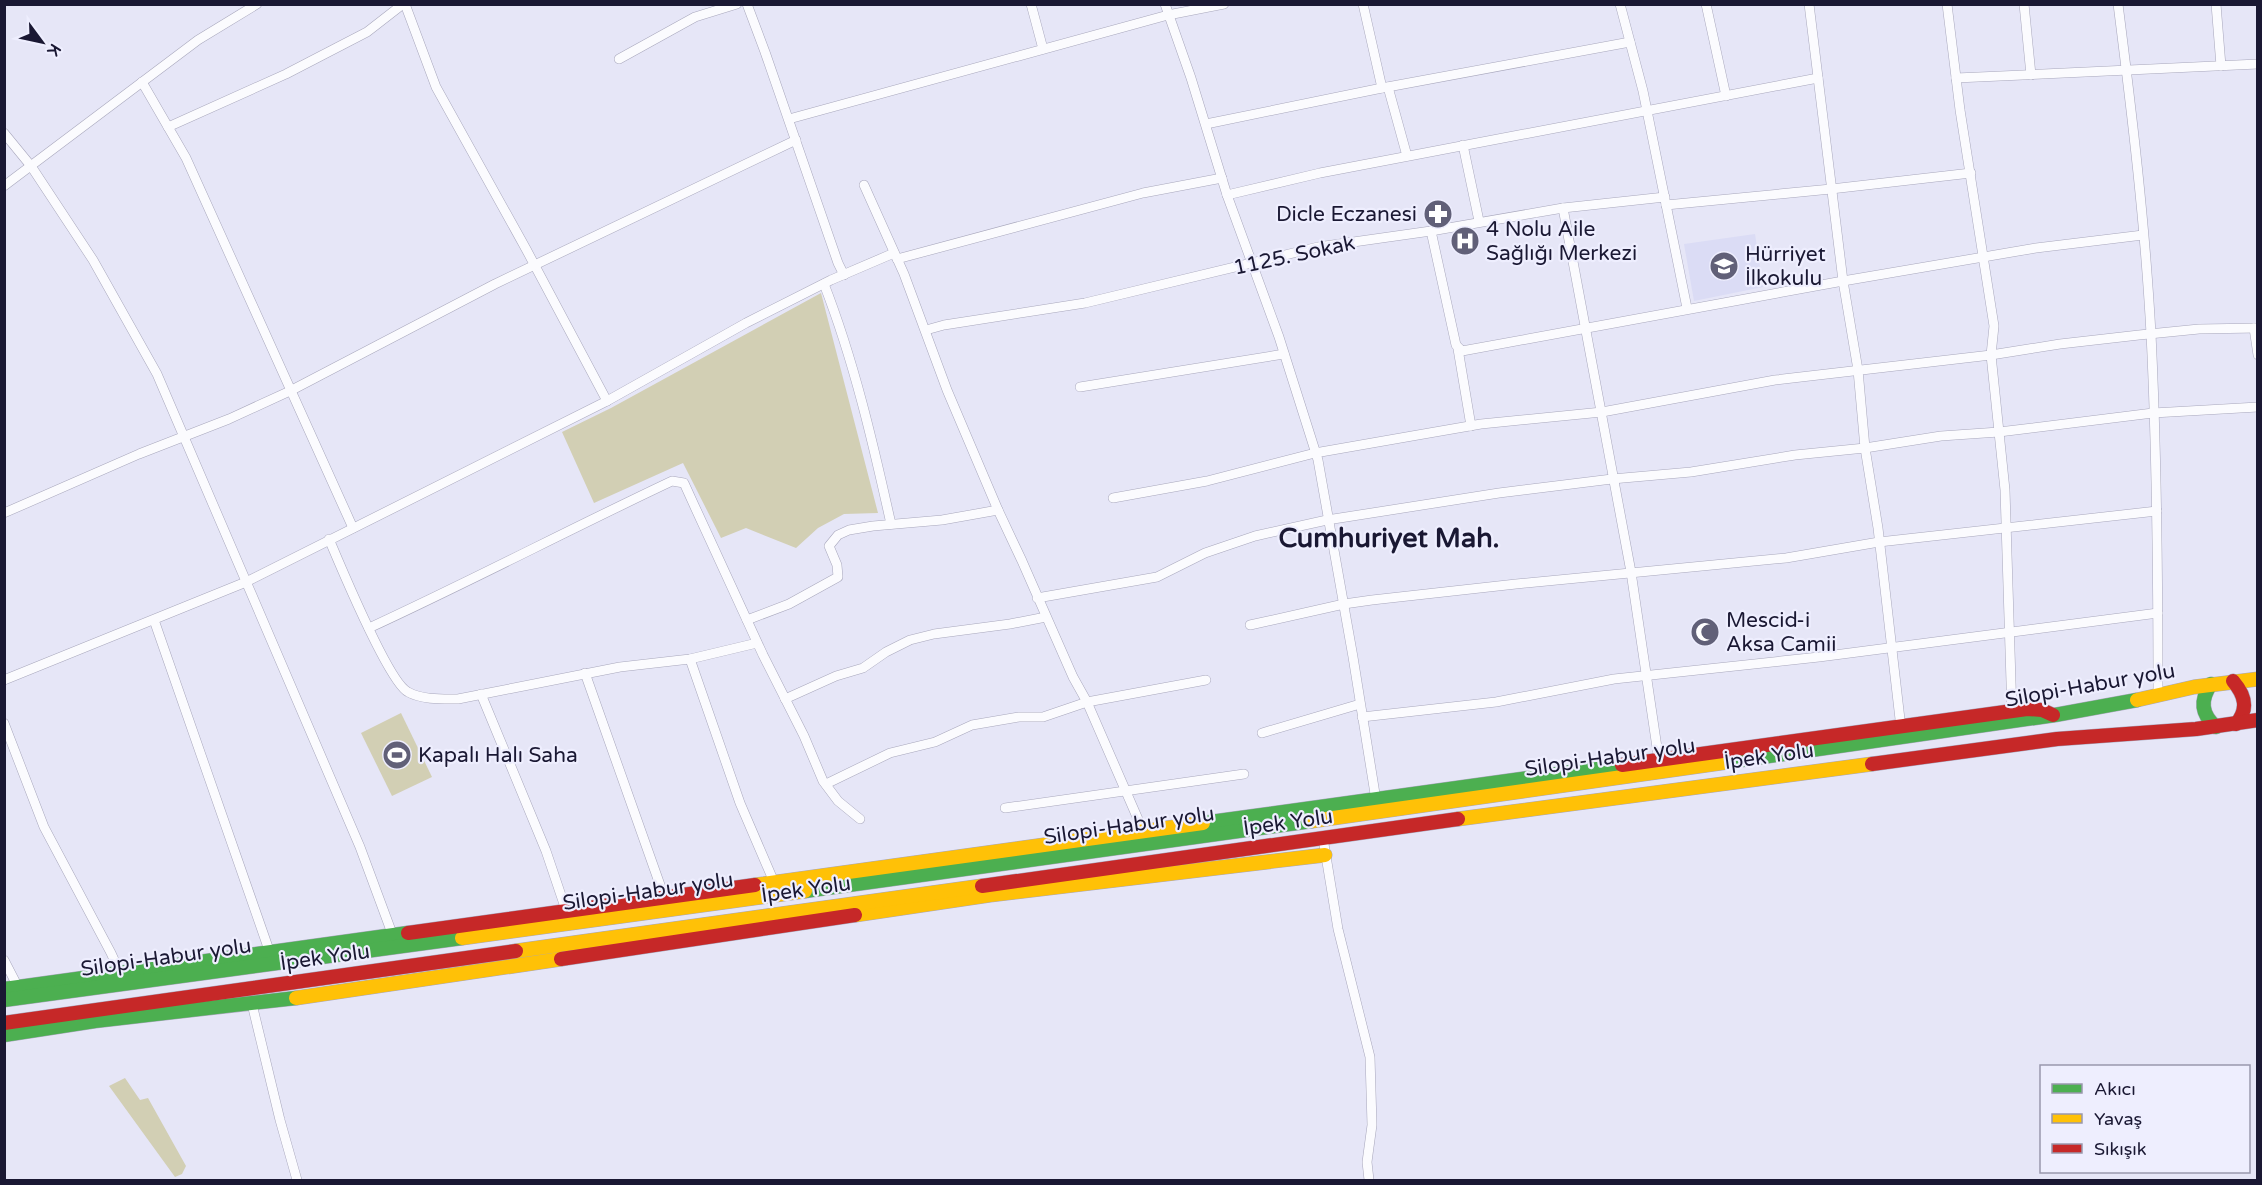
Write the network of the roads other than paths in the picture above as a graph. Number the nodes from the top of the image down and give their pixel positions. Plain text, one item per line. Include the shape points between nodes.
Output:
1 (257, 4) edge
2 (404, 4) edge
3 (737, 4) edge
4 (747, 4) edge
5 (1031, 4) edge
6 (1165, 4) edge
7 (1224, 4) edge
8 (1363, 4) edge
9 (1620, 4) edge
10 (1706, 4) edge
11 (1809, 4) edge
12 (1947, 4) edge
13 (2024, 4) edge
14 (2118, 4) edge
15 (2216, 4) edge
16 (1168, 15) junction
17 (1630, 42) junction
18 (1043, 49) junction
19 (619, 58) dead end
20 (2258, 64) edge
21 (2221, 66) junction
22 (2127, 71) junction
23 (2031, 75) junction
24 (1818, 78) junction
25 (1956, 78) junction
26 (142, 82) junction
27 (1385, 87) junction
28 (1726, 96) junction
29 (1647, 112) junction
30 (789, 119) junction
31 (1206, 124) junction
32 (168, 127) junction
33 (4, 133) edge
34 (796, 140) junction
35 (1463, 145) junction
36 (1407, 156) junction
37 (31, 166) junction
38 (1971, 173) junction
39 (1222, 178) junction
40 (864, 185) dead end
41 (4, 186) edge
42 (1832, 189) junction
43 (1227, 195) junction
44 (1665, 201) junction
45 (1563, 208) junction
46 (1479, 221) junction
47 (1431, 231) junction
48 (2144, 235) junction
49 (896, 256) junction
50 (1984, 257) junction
51 (1251, 263) junction
52 (534, 267) junction
53 (844, 275) junction
54 (1844, 281) junction
55 (825, 284) junction
56 (1687, 308) junction
57 (2256, 328) edge
58 (1587, 329) junction
59 (926, 330) junction
60 (2151, 333) junction
61 (1458, 349) junction
62 (1284, 354) junction
63 (2258, 355) edge
64 (1991, 356) junction
65 (1858, 370) junction
66 (1080, 387) dead end
67 (290, 391) junction
68 (607, 401) junction
69 (2258, 407) edge
70 (1602, 412) junction
71 (2153, 413) junction
72 (1472, 426) junction
73 (1999, 432) junction
74 (184, 438) junction
75 (1865, 448) junction
76 (1316, 453) junction
77 (1612, 479) junction
78 (1113, 498) dead end
79 (998, 510) junction
80 (2157, 511) junction
81 (4, 513) edge
82 (1327, 520) junction
83 (891, 524) junction
84 (353, 528) junction
85 (2006, 528) junction
86 (329, 539) junction
87 (1879, 542) junction
88 (1631, 572) junction
89 (246, 582) junction
90 (1037, 598) junction
91 (1344, 604) junction
92 (2158, 613) junction
93 (1046, 617) junction
94 (153, 620) junction
95 (747, 620) junction
96 (1250, 625) dead end
97 (369, 628) junction
98 (2011, 631) junction
99 (757, 643) junction
100 (1890, 646) junction
101 (690, 659) junction
102 (585, 673) junction
103 (1646, 676) junction
104 (2258, 679) edge
105 (4, 680) edge
106 (1206, 680) dead end
107 (2233, 681) junction
108 (2211, 684) junction
109 (481, 694) junction
110 (2158, 696) junction
111 (785, 699) junction
112 (1087, 702) junction
113 (1360, 704) junction
114 (1362, 717) junction
115 (2012, 717) junction
116 (2258, 720) edge
117 (4, 723) edge
118 (2236, 724) junction
119 (2216, 727) junction
120 (1901, 728) junction
121 (1262, 733) dead end
122 (1659, 761) junction
123 (1244, 774) dead end
124 (826, 784) junction
125 (1126, 792) junction
126 (1512, 792) junction
127 (1376, 800) junction
128 (1005, 808) dead end
129 (1515, 812) junction
130 (860, 819) dead end
131 (1144, 833) junction
132 (1323, 838) junction
133 (1325, 855) junction
134 (774, 882) junction
135 (665, 899) junction
136 (567, 913) junction
137 (393, 936) junction
138 (270, 953) junction
139 (4, 960) edge
140 (120, 974) junction
141 (11, 988) edge
142 (4, 1000) edge
143 (252, 1004) junction
144 (4, 1023) edge
145 (4, 1035) edge
146 (297, 1180) edge
147 (1369, 1180) edge

1 - 26 street via 198,40
2 - 32 street via 367,32 286,74
2 - 52 street via 436,87
3 - 19 street via 695,17
4 - 30 street
5 - 18 street
6 - 16 street
7 - 16 street
8 - 27 street
9 - 17 street
10 - 28 street
11 - 24 street
12 - 25 street
13 - 23 street
14 - 22 street
15 - 21 street
16 - 18 street
16 - 31 street
17 - 27 street
17 - 29 street
18 - 30 street
20 - 21 street
21 - 22 street
22 - 23 street
22 - 48 street
23 - 25 street
24 - 28 street
24 - 42 street
25 - 38 street
26 - 32 street
26 - 37 street
27 - 31 street
27 - 36 street
28 - 29 street
29 - 35 street
29 - 44 street
30 - 34 street
31 - 39 street
32 - 67 street via 186,158
33 - 37 street
34 - 52 street
34 - 53 street
35 - 36 street
35 - 46 street
36 - 43 street
37 - 41 street
37 - 74 street via 93,260 157,374
38 - 42 street, 1125. Sokak
38 - 50 street
39 - 43 street
39 - 49 street via 1143,193
40 - 49 street
42 - 44 street, 1125. Sokak
42 - 54 street
43 - 51 street
44 - 45 street, 1125. Sokak
44 - 56 street
45 - 46 street, 1125. Sokak
45 - 58 street
46 - 47 street, 1125. Sokak
47 - 51 street, 1125. Sokak via 1318,247
47 - 61 street
48 - 50 street
48 - 60 street
49 - 53 street
49 - 59 street
50 - 54 street
50 - 64 street via 1994,326
51 - 59 street, 1125. Sokak via 1085,303
51 - 62 street
52 - 67 street
52 - 68 street
53 - 55 street
54 - 56 street
54 - 65 street
55 - 68 street
55 - 83 street via 873,439
56 - 58 street
57 - 60 street
57 - 63 street
58 - 61 street
58 - 70 street
59 - 79 street
60 - 64 street
60 - 71 street
61 - 72 street
62 - 66 street
62 - 76 street
64 - 65 street
64 - 73 street
65 - 70 street via 1775,380
65 - 75 street
67 - 74 street
67 - 84 street
68 - 84 street
69 - 71 street
70 - 72 street
70 - 77 street
71 - 73 street
71 - 80 street
72 - 76 street
73 - 75 street
73 - 85 street
74 - 81 street
74 - 89 street
75 - 77 street
75 - 87 street
76 - 78 street via 1208,481
76 - 82 street
77 - 82 street
77 - 88 street
79 - 83 street
79 - 90 street
80 - 85 street
80 - 92 street
82 - 90 street via 1255,536 1205,553 1157,577
82 - 91 street
83 - 95 street via 838,535 829,546 838,577 789,604
84 - 86 street
85 - 87 street
85 - 98 street
86 - 89 street
86 - 97 street
87 - 88 street via 1786,558
87 - 100 street
88 - 91 street
88 - 103 street
89 - 94 street
89 - 137 street via 360,847
90 - 93 street
91 - 96 street
91 - 113 street
92 - 98 street
92 - 110 street
93 - 111 street via 910,640 863,668
93 - 112 street
94 - 105 street
94 - 138 street
95 - 97 street via 684,483 672,481
95 - 99 street
97 - 109 street via 390,671 407,692 439,699
98 - 100 street
98 - 115 street
99 - 101 street
99 - 111 street
100 - 103 street
100 - 120 street
101 - 102 street
101 - 134 street via 740,803
102 - 109 street
102 - 135 street
103 - 114 street via 1496,702
103 - 122 street
104 - 107 main road, Silopi-Habur yolu
106 - 112 street
107 - 108 main road, Silopi-Habur yolu
107 - 118 main road via 2246,700 2244,714
108 - 110 main road, Silopi-Habur yolu
108 - 119 main road via 2202,707 2206,718
109 - 136 street via 546,851
110 - 115 main road, Silopi-Habur yolu via 2055,716
111 - 124 street
112 - 124 street via 1043,717 972,725 935,742 890,753
112 - 125 street
113 - 114 street
113 - 121 street
114 - 127 street
115 - 120 main road
115 - 126 main road, Silopi-Habur yolu
116 - 118 main road, İpek Yolu
117 - 140 street via 44,827
118 - 119 main road, İpek Yolu
119 - 129 main road, İpek Yolu via 2057,739
120 - 122 main road
122 - 127 main road
123 - 125 street
124 - 130 street via 838,801
125 - 128 street
125 - 131 street
126 - 129 main road
126 - 142 main road, Silopi-Habur yolu
127 - 131 main road
129 - 132 main road, İpek Yolu
131 - 134 main road
132 - 133 street
132 - 144 main road, İpek Yolu
133 - 143 main road via 990,895
133 - 147 street via 1338,929 1370,1057
134 - 135 main road
135 - 136 main road
136 - 137 main road
137 - 138 main road
138 - 140 main road
139 - 141 street
140 - 141 main road
143 - 145 main road
143 - 146 street

